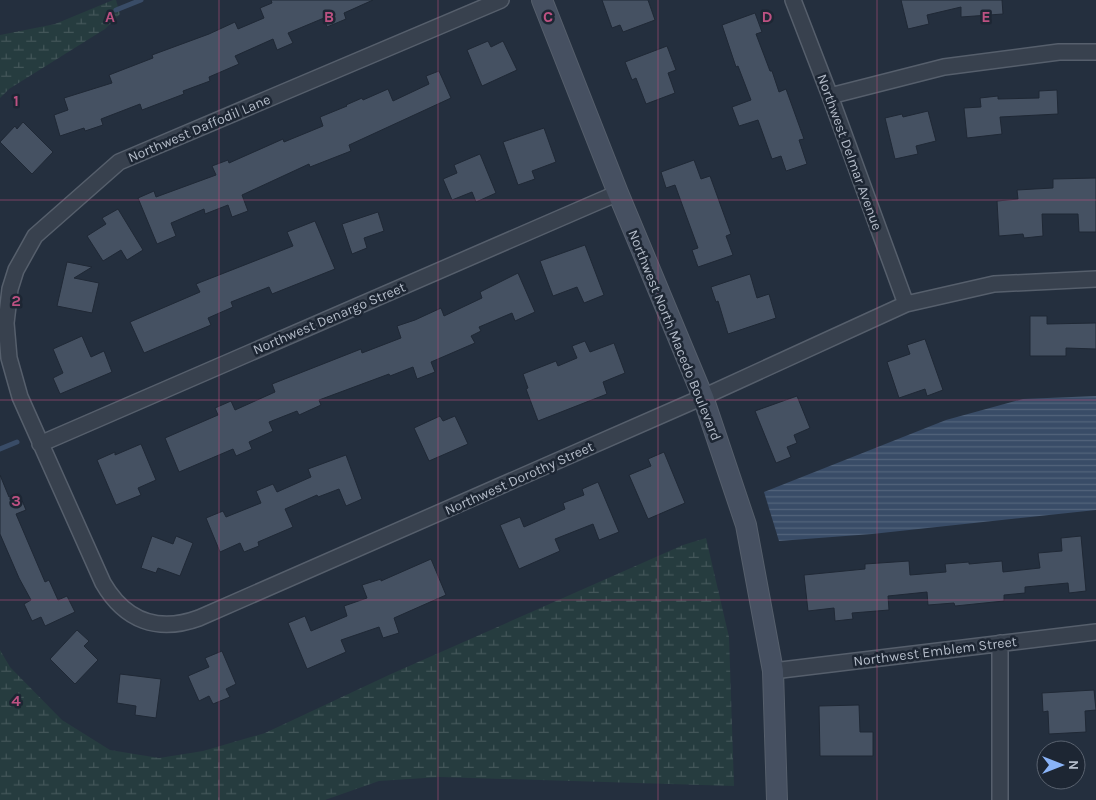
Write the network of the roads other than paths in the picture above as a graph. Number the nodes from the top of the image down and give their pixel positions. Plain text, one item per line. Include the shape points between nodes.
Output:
1 (501, 0) edge
2 (542, 0) edge
3 (793, 0) edge
4 (1096, 52) edge
5 (830, 96) junction
6 (618, 193) junction
7 (1096, 280) edge
8 (906, 304) junction
9 (703, 397) junction
10 (40, 444) junction
11 (1096, 632) edge
12 (1000, 643) junction
13 (773, 671) junction
14 (777, 800) edge
15 (1000, 800) edge

1 - 10 street, Northwest Daffodil Lane via 119,162 35,236 16,270 6,323 12,375
2 - 6 street, Northwest North Macedo Boulevard
3 - 5 street, Northwest Delmar Avenue
4 - 5 street via 1059,52 944,67
5 - 8 street, Northwest Delmar Avenue
6 - 9 street, Northwest North Macedo Boulevard
6 - 10 street, Northwest Denargo Street
7 - 8 street, Northwest Dorothy Street via 994,284
8 - 9 street, Northwest Dorothy Street
9 - 10 street, Northwest Dorothy Street via 208,614 173,625 152,623 133,616 110,595
9 - 13 street, Northwest North Macedo Boulevard via 746,526
11 - 12 street, Northwest Emblem Street
12 - 13 street, Northwest Emblem Street
12 - 15 street
13 - 14 street, Northwest North Macedo Boulevard

